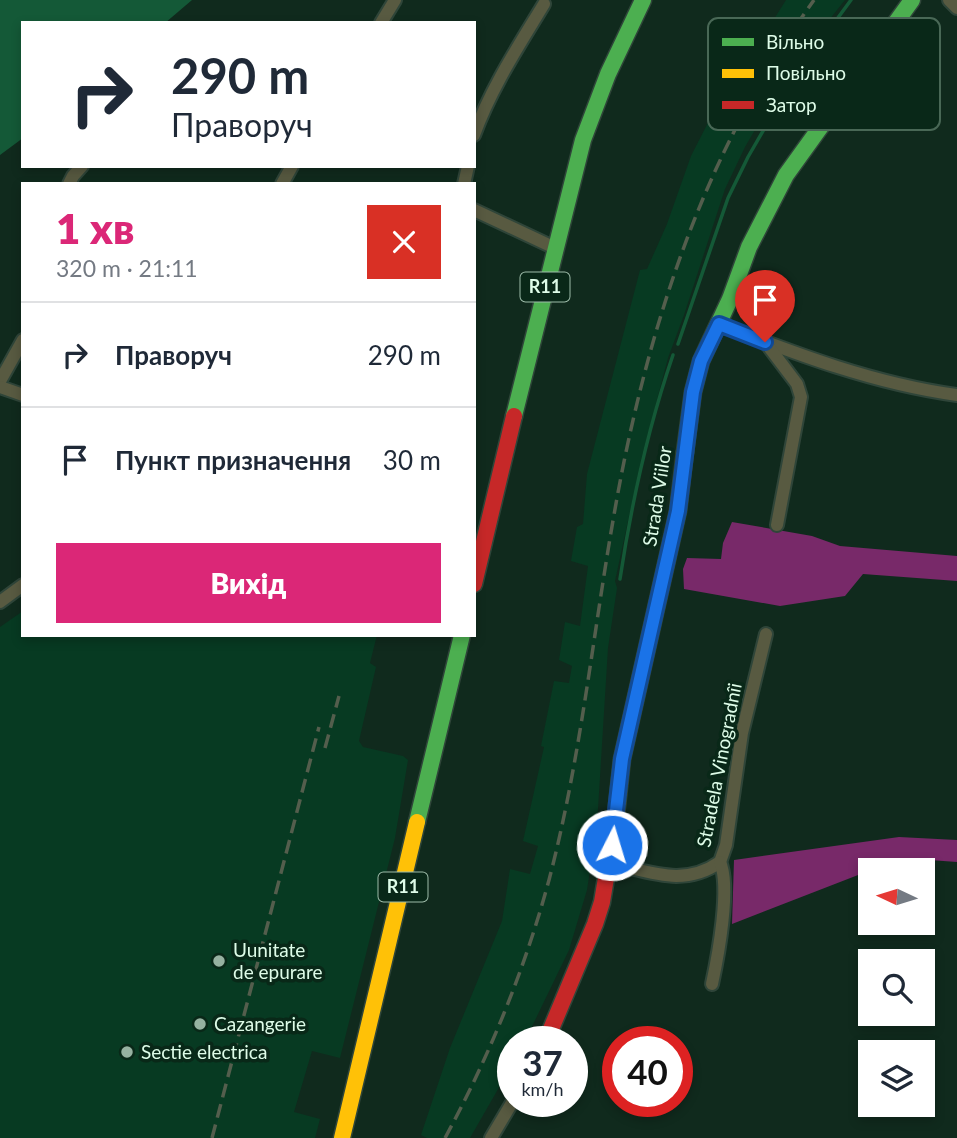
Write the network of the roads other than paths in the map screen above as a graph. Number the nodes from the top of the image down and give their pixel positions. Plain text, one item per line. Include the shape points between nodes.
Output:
1 (395, 0) edge
2 (643, 0) edge
3 (912, 0) edge
4 (949, 0) edge
5 (544, 4) dead end
6 (957, 8) edge
7 (899, 18) edge
8 (382, 21) edge
9 (476, 130) edge
10 (818, 130) edge
11 (476, 211) edge
12 (555, 247) junction
13 (719, 324) junction
14 (765, 342) junction
15 (21, 344) edge
16 (0, 381) edge
17 (0, 387) edge
18 (21, 394) edge
19 (957, 395) edge
20 (777, 525) dead end
21 (477, 558) edge
22 (21, 586) edge
23 (0, 602) edge
24 (766, 634) dead end
25 (462, 637) edge
26 (720, 862) junction
27 (610, 863) junction
28 (712, 984) dead end
29 (552, 1026) edge
30 (503, 1117) edge
31 (342, 1138) edge
32 (491, 1138) edge

1 - 8 street
2 - 12 main road, R11 via 593,111
3 - 7 main road, Strada Viilor
4 - 6 street
5 - 9 street via 508,63
10 - 13 main road, Strada Viilor via 786,175 749,247
11 - 12 street
12 - 21 main road, R11
13 - 14 street
13 - 27 main road, Strada Viilor via 701,361 693,392 676,523 622,759
14 - 19 street via 867,375
14 - 20 street via 797,384 801,397
15 - 16 street
17 - 18 street
22 - 23 street
24 - 26 street, Stradela Vinogradnîi via 742,733
25 - 31 main road, R11
26 - 27 street, Stradela Vinogradnîi via 680,877 661,877
26 - 28 street, Stradela Vinogradnîi via 722,911
27 - 29 main road, Strada Viilor via 595,924
30 - 32 street

